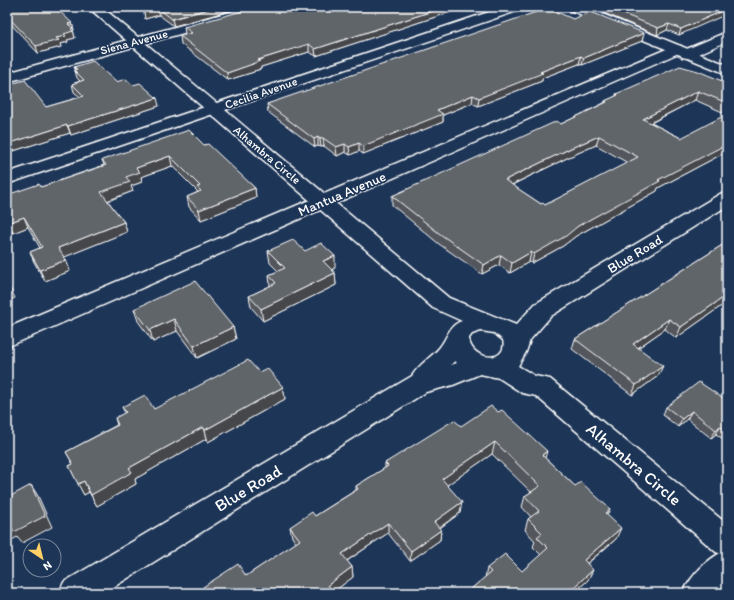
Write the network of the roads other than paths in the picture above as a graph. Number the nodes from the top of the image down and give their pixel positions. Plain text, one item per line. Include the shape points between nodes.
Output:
1 (94, 7) edge
2 (262, 7) edge
3 (516, 7) edge
4 (574, 7) edge
5 (727, 36) edge
6 (135, 42) junction
7 (682, 51) junction
8 (727, 70) edge
9 (7, 78) edge
10 (213, 109) junction
11 (7, 179) edge
12 (727, 198) edge
13 (323, 202) junction
14 (441, 303) junction
15 (543, 310) junction
16 (491, 323) junction
17 (459, 336) junction
18 (7, 338) edge
19 (516, 347) junction
20 (485, 365) junction
21 (421, 383) junction
22 (541, 386) junction
23 (727, 542) edge
24 (727, 565) edge
25 (75, 593) edge
26 (699, 593) edge

1 - 6 street, Alhambra Circle
2 - 6 street, Siena Avenue
3 - 10 street, Cecilia Avenue
4 - 7 street
5 - 7 street, Mantua Avenue
6 - 9 street, Siena Avenue
6 - 10 street, Alhambra Circle
7 - 8 street
7 - 13 street, Mantua Avenue
10 - 11 street, Cecilia Avenue
10 - 13 street, Alhambra Circle
12 - 15 street, Blue Road
13 - 14 street, Alhambra Circle
13 - 18 street, Mantua Avenue
14 - 16 street, Alhambra Circle
14 - 17 street, Alhambra Circle
15 - 16 street, Blue Road
15 - 19 street, Blue Road via 522,334
16 - 17 street via 472,324
16 - 19 street, Alhambra Circle via 509,332
17 - 20 street, Alhambra Circle via 461,353 473,362
17 - 21 street, Blue Road via 448,354 425,375
19 - 20 street via 513,356 507,361
19 - 22 street, Alhambra Circle via 521,359 539,377
20 - 21 street, Blue Road via 463,369 433,383
20 - 22 street, Alhambra Circle via 507,371 531,386
21 - 25 street, Blue Road
22 - 23 street, Alhambra Circle
24 - 26 street

